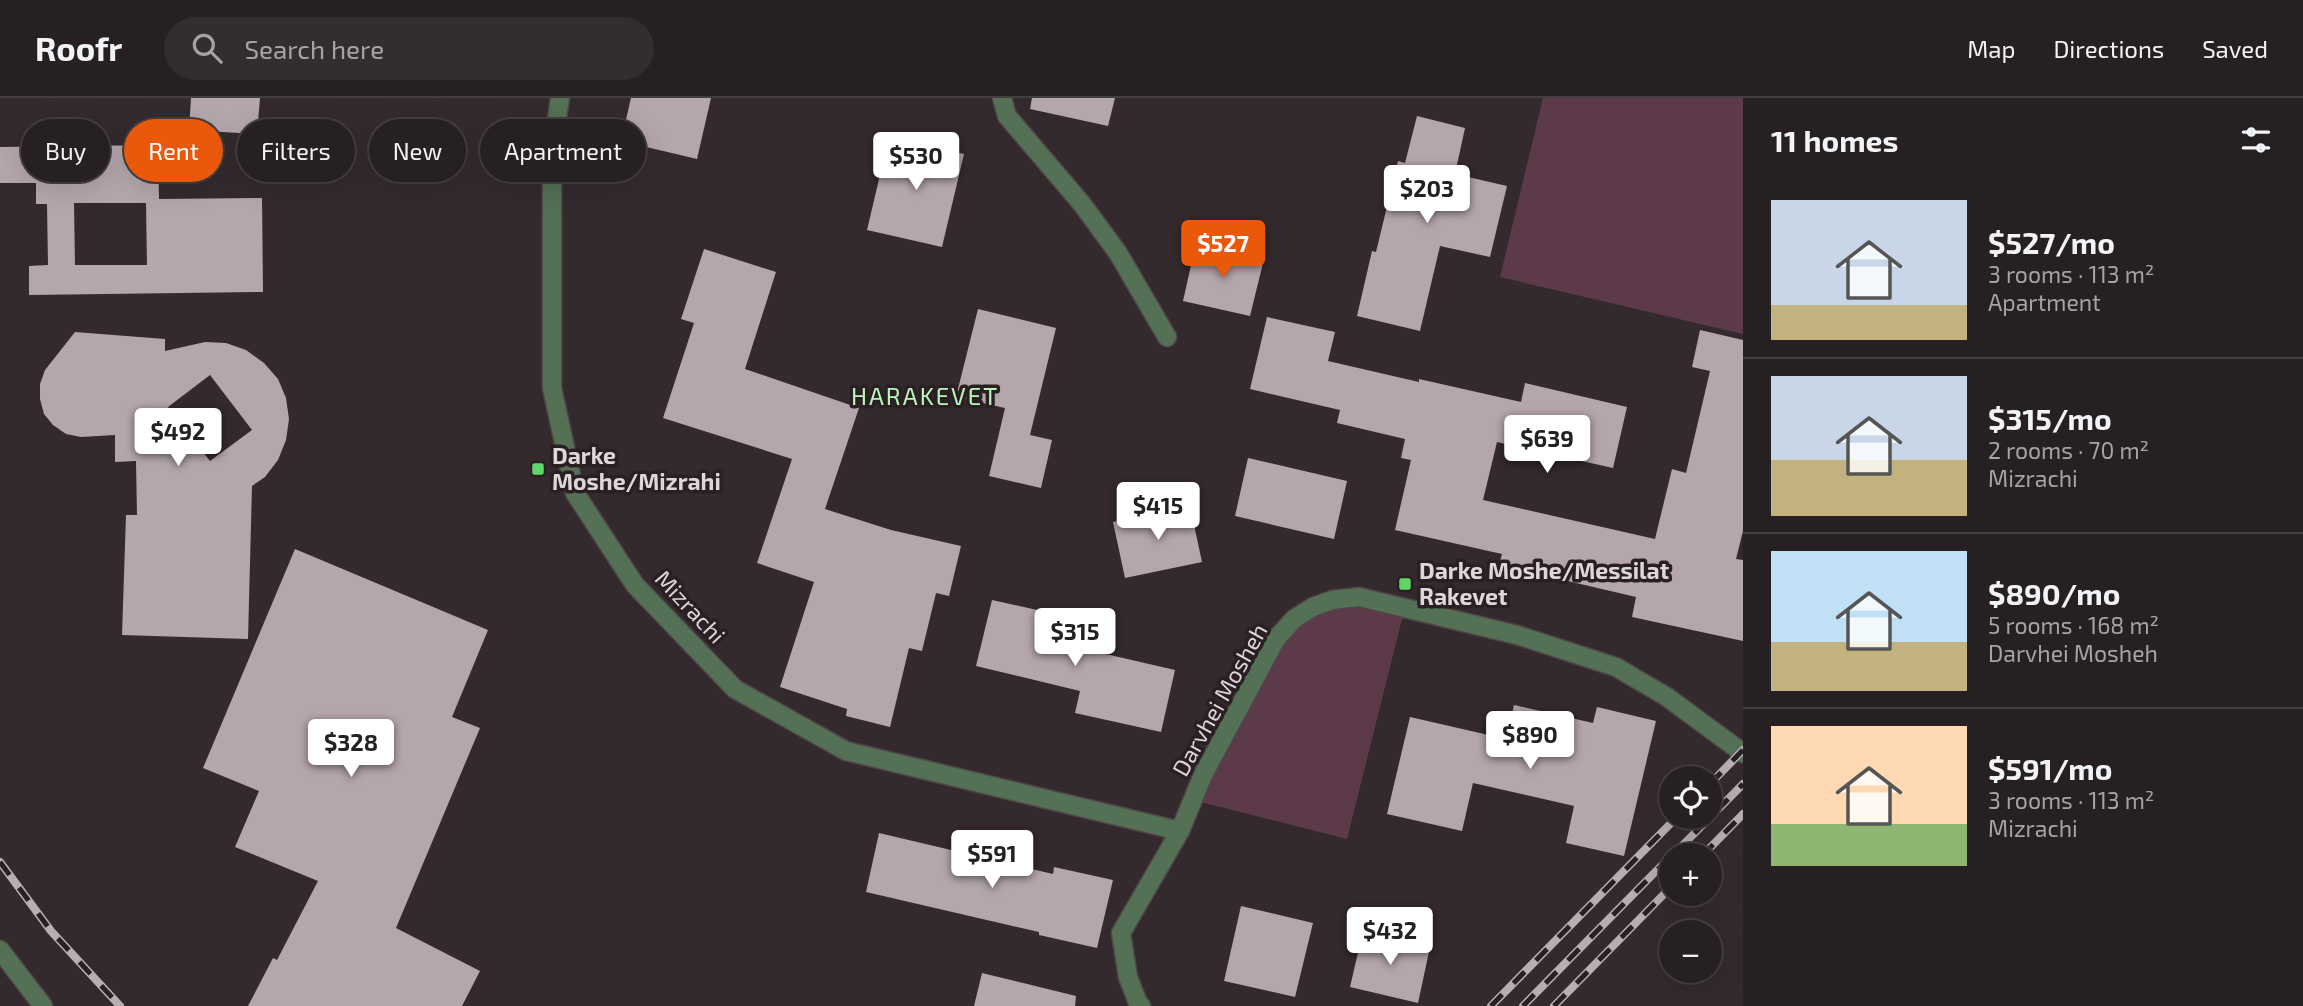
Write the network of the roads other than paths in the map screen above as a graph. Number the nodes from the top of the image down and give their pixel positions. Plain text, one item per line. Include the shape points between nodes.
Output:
1 (560, 98) edge
2 (1002, 98) edge
3 (1167, 337) dead end
4 (1743, 753) edge
5 (1180, 831) junction
6 (0, 950) edge
7 (43, 1006) edge
8 (1141, 1006) edge

1 - 5 street, Mizrachi via 552,152 552,388 575,493 635,585 735,689 846,751
2 - 3 street via 1007,116 1118,253
4 - 5 street, Darvhei Mosheh via 1667,697 1616,667 1517,635 1405,607 1359,597 1332,600 1294,619 1276,639 1203,775
5 - 8 street, Darvhei Mosheh via 1121,933 1128,977
6 - 7 street

